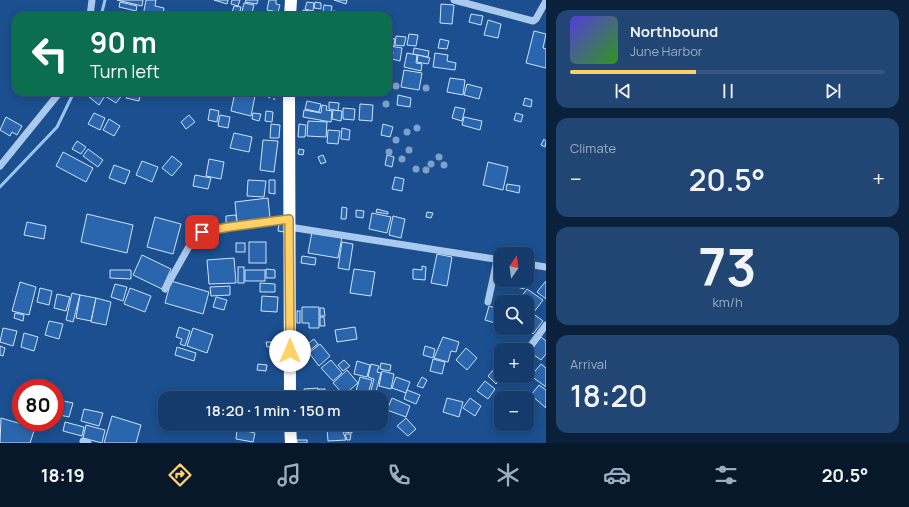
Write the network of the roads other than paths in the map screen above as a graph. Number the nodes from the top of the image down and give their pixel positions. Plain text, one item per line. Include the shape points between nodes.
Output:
1 (92, 0) edge
2 (291, 0) edge
3 (454, 0) edge
4 (546, 1) edge
5 (90, 12) edge
6 (290, 12) edge
7 (57, 96) edge
8 (289, 97) edge
9 (0, 166) edge
10 (289, 223) junction
11 (494, 259) edge
12 (534, 266) edge
13 (545, 268) edge
14 (494, 279) edge
15 (165, 289) dead end
16 (488, 302) dead end
17 (546, 325) edge
18 (532, 343) edge
19 (290, 391) edge
20 (290, 431) edge
21 (290, 443) edge

1 - 5 street
2 - 6 highway
3 - 4 street via 533,21
7 - 9 street
8 - 10 highway
10 - 11 street
10 - 15 street via 229,227 202,232 191,243
10 - 19 highway
12 - 13 street
14 - 16 street
17 - 18 street
20 - 21 highway

